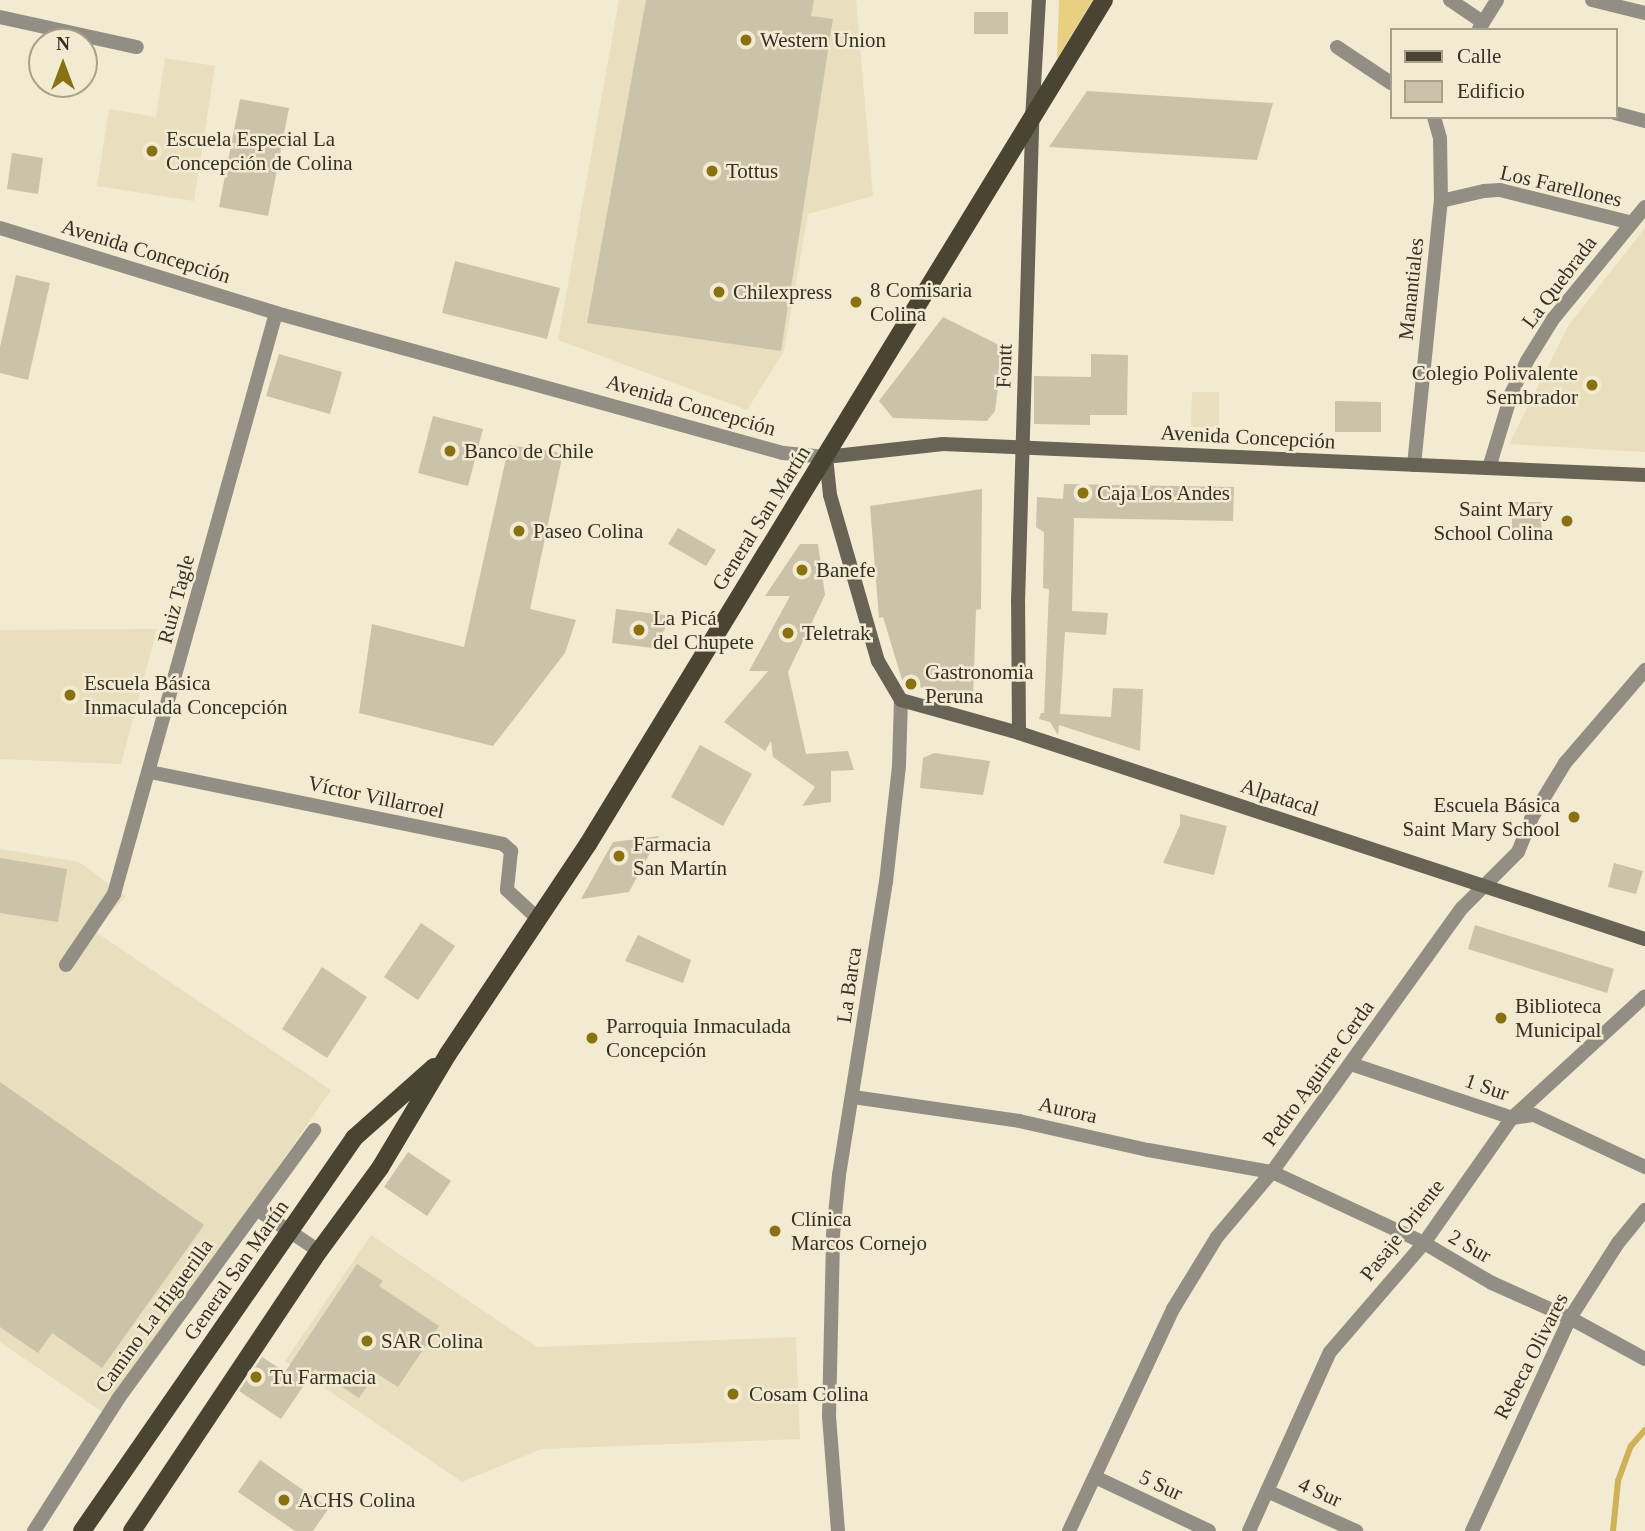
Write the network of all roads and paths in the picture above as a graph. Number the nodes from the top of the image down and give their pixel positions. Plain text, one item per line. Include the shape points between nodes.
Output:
1 (1039, 0) edge
2 (1104, 0) edge
3 (1450, 0) edge
4 (1497, 0) edge
5 (1592, 0) edge
6 (1645, 13) edge
7 (0, 18) edge
8 (1480, 26) edge
9 (137, 47) dead end
10 (1337, 47) dead end
11 (1390, 82) edge
12 (1617, 114) edge
13 (1435, 119) edge
14 (1032, 120) junction
15 (1645, 121) edge
16 (1441, 201) junction
17 (1645, 207) edge
18 (1632, 223) junction
19 (0, 228) edge
20 (276, 313) junction
21 (1023, 447) junction
22 (826, 457) junction
23 (1414, 465) junction
24 (1489, 468) junction
25 (1645, 475) edge
26 (1645, 670) edge
27 (901, 700) junction
28 (1018, 733) junction
29 (150, 772) junction
30 (1485, 887) junction
31 (537, 918) junction
32 (1645, 940) edge
33 (66, 965) dead end
34 (1645, 996) edge
35 (448, 1054) junction
36 (1351, 1064) junction
37 (853, 1097) junction
38 (1511, 1118) junction
39 (314, 1130) dead end
40 (1645, 1167) edge
41 (1272, 1172) junction
42 (258, 1210) junction
43 (1645, 1210) edge
44 (291, 1232) junction
45 (1424, 1243) junction
46 (319, 1251) junction
47 (1570, 1318) junction
48 (1645, 1359) edge
49 (1095, 1477) junction
50 (1267, 1491) junction
51 (34, 1531) edge
52 (82, 1531) edge
53 (132, 1531) edge
54 (838, 1531) edge
55 (1069, 1531) edge
56 (1209, 1531) edge
57 (1249, 1531) edge
58 (1356, 1531) edge
59 (1472, 1531) edge

1 - 14 main road, Fontt
2 - 14 main road, General San Martín
3 - 8 street
4 - 8 street
5 - 6 street
7 - 9 street
10 - 11 street
12 - 15 street
13 - 16 street, Manantiales via 1440,138
14 - 21 main road, Fontt
14 - 22 main road, General San Martín
16 - 18 street, Los Farellones via 1500,190
16 - 23 street, Manantiales
17 - 18 street, La Quebrada
18 - 24 street, La Quebrada via 1553,319 1527,361
19 - 20 street, Avenida Concepción
20 - 22 street, Avenida Concepción via 783,453
20 - 29 street, Ruiz Tagle
21 - 22 main road, Avenida Concepción via 943,444
21 - 23 main road, Avenida Concepción
21 - 28 main road, Fontt
22 - 27 main road via 830,495 878,661
22 - 31 main road, General San Martín via 596,832
23 - 24 main road, Avenida Concepción
24 - 25 main road, Avenida Concepción
26 - 30 street, Pedro Aguirre Cerda via 1565,763 1531,819 1518,852
27 - 28 main road, Alpatacal
27 - 37 street, La Barca via 889,856
28 - 30 main road, Alpatacal
29 - 31 street, Víctor Villarroel via 503,844 511,851 507,890
29 - 33 street, Ruiz Tagle via 114,894
30 - 32 main road, Alpatacal
30 - 36 street, Pedro Aguirre Cerda via 1462,908
31 - 35 main road, General San Martín
34 - 38 street, Pasaje Oriente
35 - 44 main road, General San Martín via 354,1138
35 - 46 main road, General San Martín via 380,1168
36 - 38 street, 1 Sur
36 - 41 street, Pedro Aguirre Cerda
37 - 41 street, Aurora via 1018,1121
37 - 54 street, La Barca via 839,1175 829,1296 829,1416
38 - 40 street, 1 Sur via 1534,1115
38 - 45 street, Pasaje Oriente
39 - 42 street, Camino La Higuerilla
41 - 45 street, 2 Sur
41 - 49 street, Pedro Aguirre Cerda via 1217,1237 1190,1279
42 - 44 street
42 - 51 street, Camino La Higuerilla via 118,1399
43 - 47 street, Rebeca Olivares
44 - 46 street
44 - 52 main road, General San Martín
45 - 47 street, 2 Sur via 1492,1283
45 - 50 street, Pasaje Oriente via 1330,1352
46 - 53 main road, General San Martín
47 - 48 street, 2 Sur
47 - 59 street, Rebeca Olivares
49 - 55 street, Pedro Aguirre Cerda
49 - 56 street, 5 Sur
50 - 57 street, Pasaje Oriente
50 - 58 street, 4 Sur

